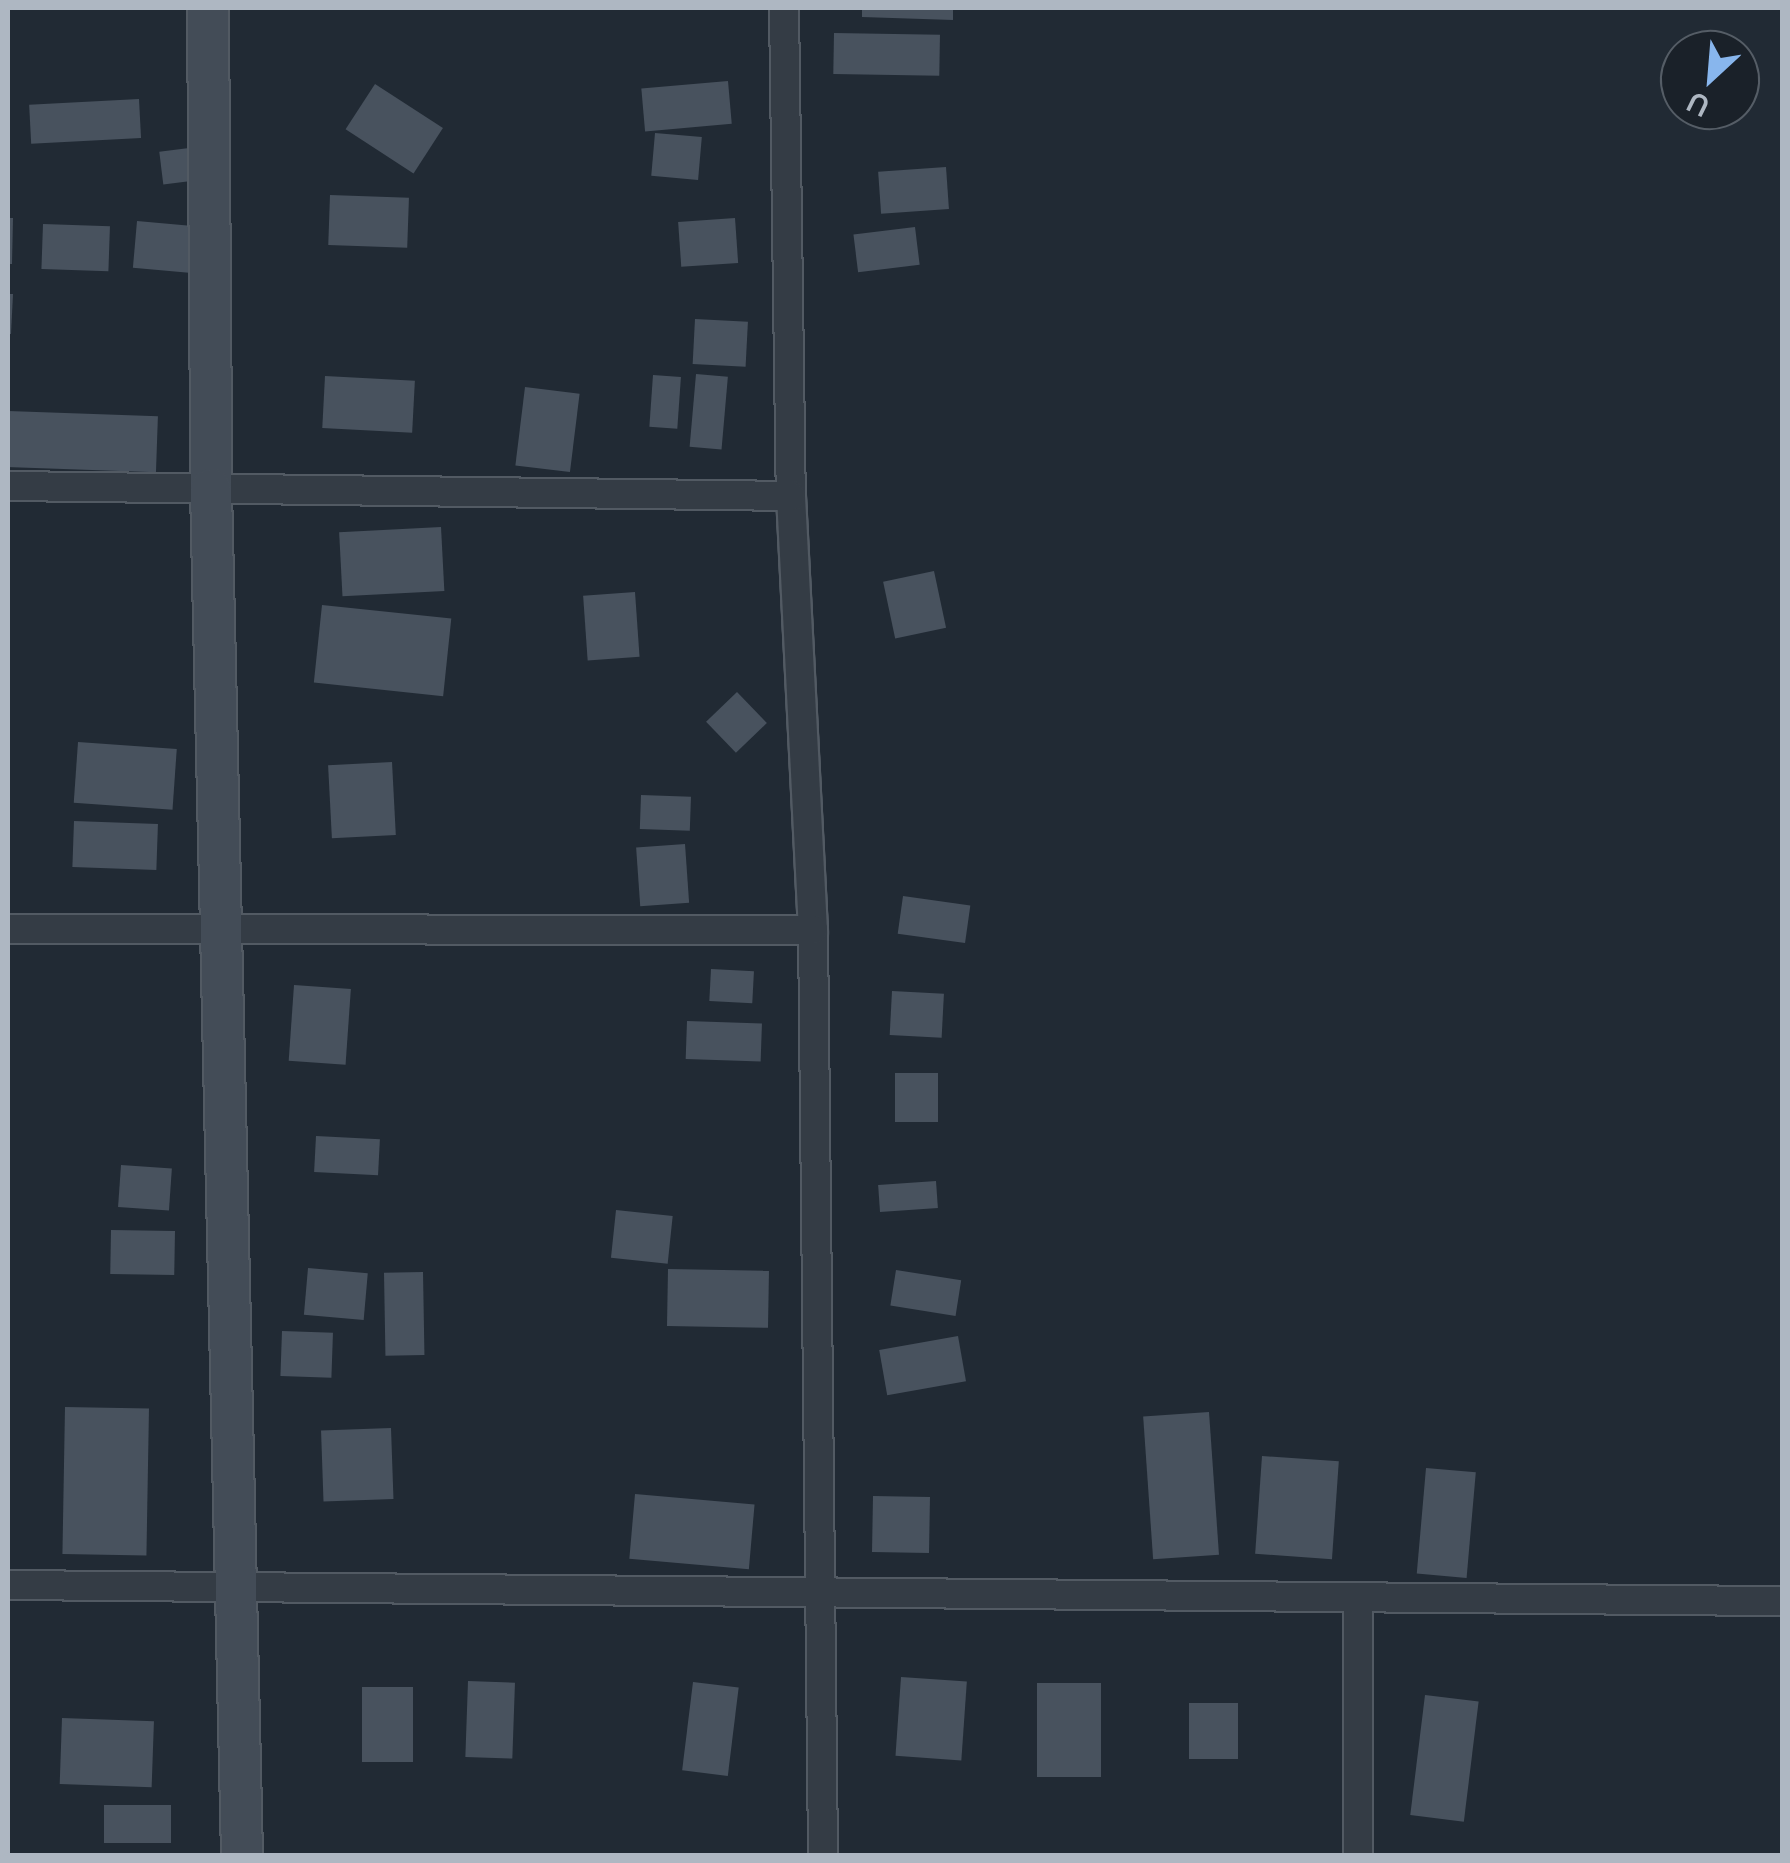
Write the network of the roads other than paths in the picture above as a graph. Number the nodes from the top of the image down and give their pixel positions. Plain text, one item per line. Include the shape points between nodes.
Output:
1 (208, 8) edge
2 (784, 8) edge
3 (8, 486) edge
4 (211, 489) junction
5 (791, 496) junction
6 (8, 928) edge
7 (221, 929) junction
8 (812, 930) junction
9 (8, 1585) edge
10 (239, 1588) junction
11 (820, 1594) junction
12 (1358, 1600) junction
13 (1782, 1601) edge
14 (242, 1856) edge
15 (823, 1856) edge
16 (1358, 1856) edge

1 - 4 main road
2 - 5 street
3 - 4 street
4 - 5 street
4 - 7 main road
5 - 8 street
6 - 7 street
7 - 8 street
7 - 10 main road
8 - 11 street
9 - 10 street
10 - 11 street
10 - 14 main road
11 - 12 street
11 - 15 street
12 - 13 street
12 - 16 street

